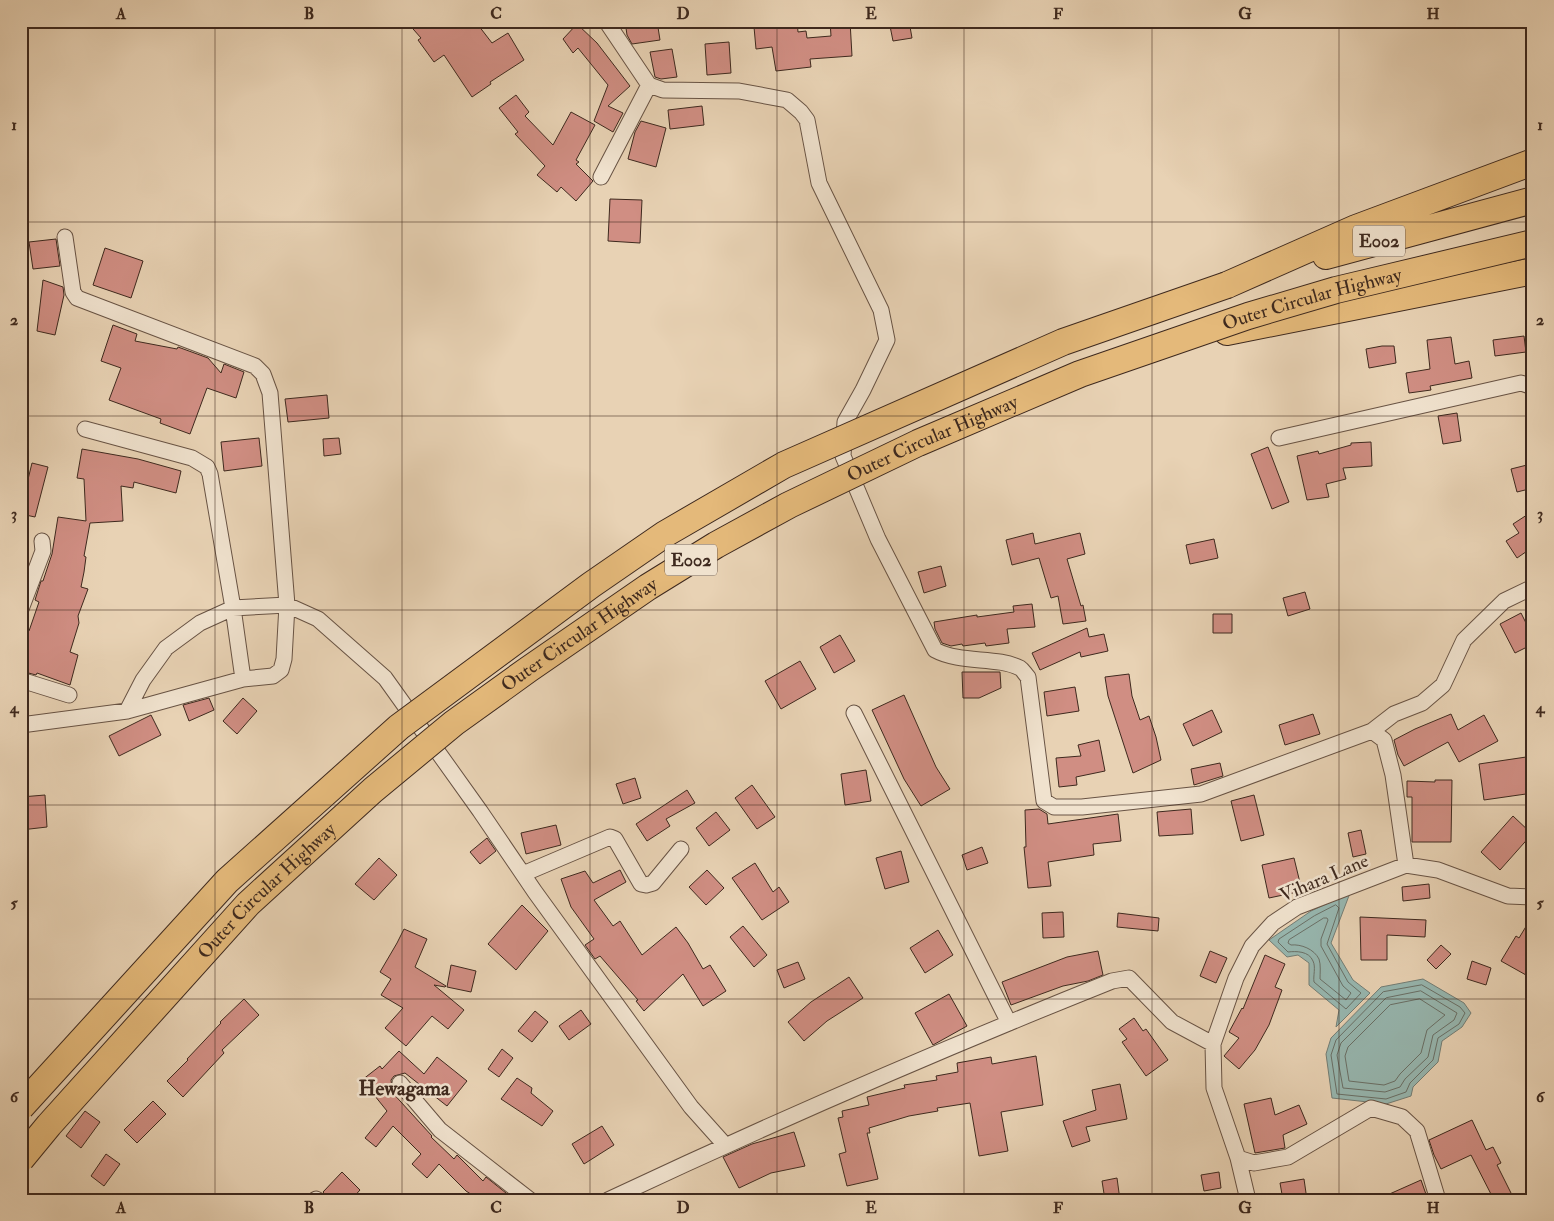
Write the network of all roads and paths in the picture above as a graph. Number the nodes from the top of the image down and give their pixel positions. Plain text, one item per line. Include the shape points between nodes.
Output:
1 (606, 21) edge
2 (649, 85) junction
3 (1533, 162) edge
4 (602, 177) dead end
5 (1533, 200) edge
6 (65, 237) dead end
7 (1533, 243) edge
8 (1533, 271) edge
9 (1227, 285) junction
10 (1161, 346) junction
11 (1533, 387) edge
12 (85, 429) dead end
13 (1279, 438) dead end
14 (42, 541) dead end
15 (1533, 587) edge
16 (23, 599) edge
17 (287, 605) junction
18 (234, 608) junction
19 (243, 679) junction
20 (21, 680) edge
21 (69, 695) dead end
22 (128, 711) junction
23 (854, 712) dead end
24 (21, 725) edge
25 (1372, 732) junction
26 (681, 849) dead end
27 (1406, 865) junction
28 (523, 874) junction
29 (1533, 897) edge
30 (1009, 1022) junction
31 (1213, 1044) junction
32 (400, 1083) dead end
33 (21, 1107) edge
34 (725, 1145) junction
35 (1238, 1158) junction
36 (21, 1159) edge
37 (530, 1200) edge
38 (608, 1200) edge
39 (1248, 1200) edge
40 (1438, 1200) edge

1 - 2 street
2 - 4 street
2 - 25 street via 662,90 739,91 787,100 802,112 819,184 881,310 887,340 845,422 843,456 878,539 935,650 946,656 1005,664 1021,669 1028,677 1044,801 1054,807 1082,807 1201,794
3 - 9 highway via 1356,228
5 - 9 highway, Outer Circular Highway / E002
6 - 17 street via 73,292 77,298 255,366 263,374 270,393
7 - 10 highway, Outer Circular Highway / E002, bridge via 1336,290
8 - 10 highway
9 - 33 highway, Outer Circular Highway / E002, bridge via 1063,342 784,465 666,534 591,585 399,727 227,881
10 - 36 highway, Outer Circular Highway / E002, bridge via 1080,374 918,443 789,505 648,587 514,679 454,723 373,790 248,904
11 - 13 street via 1521,383
12 - 18 street via 192,458 207,467
14 - 16 street via 42,550
15 - 25 street via 1504,601 1464,640 1443,685 1422,703 1394,714
17 - 18 street
17 - 19 street via 281,670 273,676
17 - 28 street via 318,619 385,678
18 - 19 street
18 - 22 street via 200,624 166,648 143,680
19 - 22 street
20 - 21 street
22 - 24 street
23 - 30 street
25 - 27 street via 1384,740 1393,775
26 - 28 street via 653,883 646,885 642,884 615,839 610,837
27 - 29 street, Vihara Lane via 1438,870 1508,896
27 - 31 street, Vihara Lane via 1297,907 1273,923 1252,946 1236,978
28 - 34 street via 691,1107
30 - 31 street via 1112,981 1130,978 1172,1022
30 - 34 street
31 - 35 street, Vihara Lane via 1214,1088
32 - 37 street via 440,1130
34 - 38 street
35 - 39 street, Vihara Lane
35 - 40 street via 1254,1163 1288,1157 1371,1108 1402,1117 1417,1131

